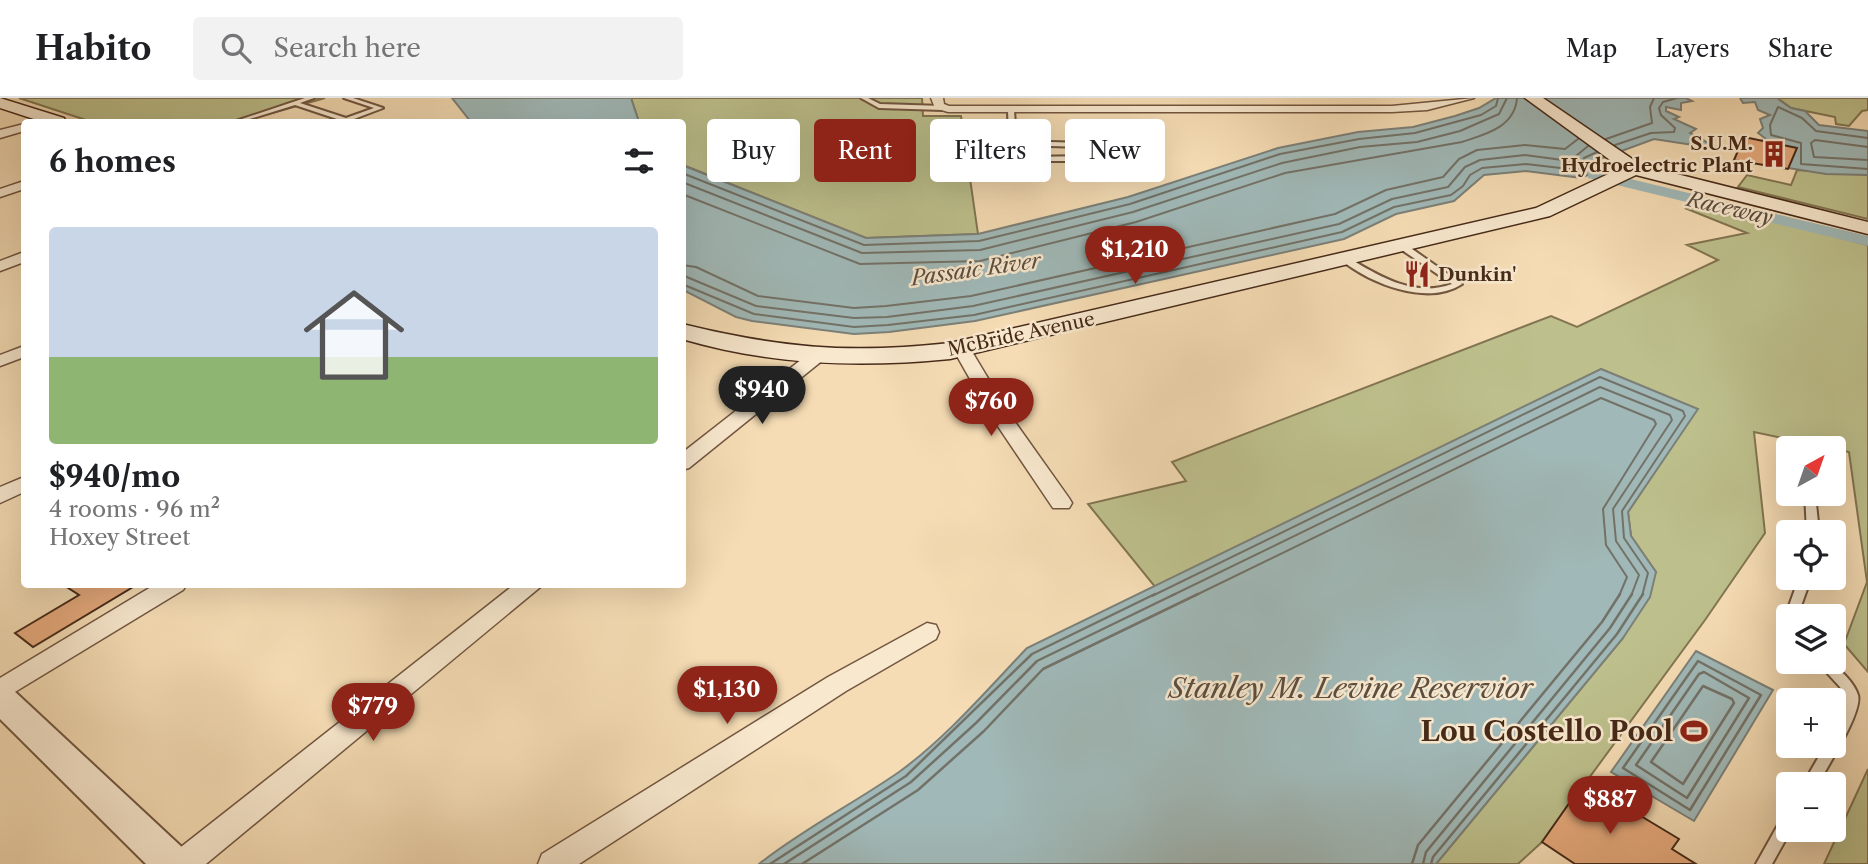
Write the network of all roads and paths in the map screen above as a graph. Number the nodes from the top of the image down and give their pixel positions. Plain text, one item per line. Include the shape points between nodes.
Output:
1 (311, 98) edge
2 (347, 98) edge
3 (864, 98) edge
4 (1249, 98) edge
5 (1468, 98) edge
6 (1533, 98) edge
7 (0, 103) edge
8 (294, 103) junction
9 (940, 103) edge
10 (1257, 109) junction
11 (1011, 110) junction
12 (43, 119) edge
13 (245, 119) edge
14 (343, 119) edge
15 (349, 119) edge
16 (1011, 119) edge
17 (21, 129) edge
18 (0, 134) edge
19 (1012, 143) joint
20 (1621, 176) junction
21 (21, 186) edge
22 (0, 193) edge
23 (1868, 228) edge
24 (1402, 246) junction
25 (21, 258) edge
26 (1344, 260) junction
27 (0, 266) edge
28 (686, 332) edge
29 (962, 349) junction
30 (21, 352) edge
31 (817, 356) junction
32 (0, 361) edge
33 (686, 461) edge
34 (21, 486) edge
35 (0, 496) edge
36 (1061, 503) dead end
37 (168, 588) edge
38 (527, 588) edge
39 (927, 632) dead end
40 (1835, 674) edge
41 (0, 691) edge
42 (0, 698) edge
43 (1846, 720) edge
44 (1776, 842) edge
45 (172, 864) edge
46 (183, 864) edge
47 (553, 864) edge
48 (1764, 864) edge

1 - 8 lane
2 - 15 lane via 380,108
3 - 9 lane via 879,106
4 - 10 street
5 - 10 street via 1427,107
6 - 20 main road via 1615,156
7 - 12 main road
8 - 13 lane
8 - 14 lane
9 - 11 street
10 - 11 street
11 - 16 lane
17 - 18 street
19 - 19 lane via 1014,155 1023,159 1093,156 1085,145
20 - 23 main road
20 - 24 main road, McBride Avenue via 1543,212
21 - 22 street
24 - 26 main road, McBride Avenue
24 - 26 lane via 1458,284 1413,291
25 - 27 street
26 - 29 main road, McBride Avenue
28 - 31 main road, McBride Avenue via 741,346
29 - 31 main road, McBride Avenue via 861,360
29 - 36 street
30 - 32 street
31 - 33 street
34 - 35 street
37 - 41 street
38 - 46 street
39 - 47 street
40 - 43 lane via 1852,691 1854,706
42 - 45 street
44 - 48 lane

